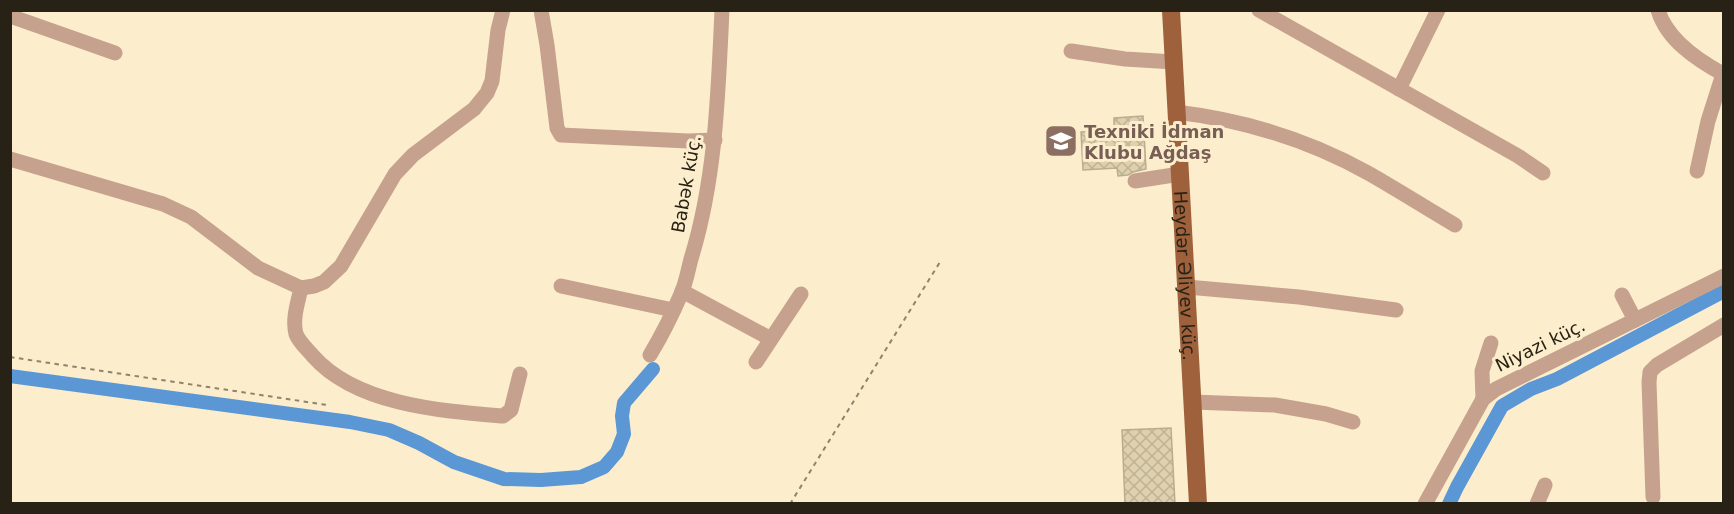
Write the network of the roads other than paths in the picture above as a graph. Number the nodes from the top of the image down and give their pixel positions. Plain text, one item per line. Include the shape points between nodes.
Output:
1 (503, 10) edge
2 (541, 10) edge
3 (722, 10) edge
4 (1171, 10) edge
5 (1259, 10) edge
6 (1438, 10) edge
7 (1658, 10) edge
8 (10, 16) edge
9 (1071, 51) dead end
10 (115, 53) dead end
11 (1174, 62) junction
12 (1724, 74) edge
13 (1399, 89) junction
14 (1176, 112) junction
15 (715, 140) junction
16 (10, 159) edge
17 (1697, 171) dead end
18 (1543, 173) dead end
19 (1180, 174) junction
20 (1136, 181) dead end
21 (1455, 225) dead end
22 (1724, 276) edge
23 (561, 286) dead end
24 (1187, 287) junction
25 (301, 288) junction
26 (682, 291) junction
27 (801, 294) dead end
28 (1622, 295) dead end
29 (674, 310) junction
30 (1396, 310) dead end
31 (1635, 320) junction
32 (1724, 325) edge
33 (771, 339) junction
34 (1491, 343) dead end
35 (650, 355) dead end
36 (756, 362) dead end
37 (520, 374) dead end
38 (1483, 399) junction
39 (1193, 402) junction
40 (1353, 422) dead end
41 (1545, 485) dead end
42 (1653, 497) dead end
43 (1198, 504) edge
44 (1425, 504) edge
45 (1537, 504) edge

1 - 25 street via 492,81 482,101 395,174 335,274 324,282
2 - 15 street via 556,128 561,135
3 - 15 street, Babək küç.
4 - 11 main road, Heydər Əliyev küç.
5 - 13 street
6 - 13 street
7 - 12 street via 1671,36
8 - 10 street
9 - 11 street
11 - 14 main road, Heydər Əliyev küç.
12 - 17 street
13 - 18 street
14 - 19 main road, Heydər Əliyev küç.
14 - 21 street via 1239,123 1310,146 1367,172
15 - 26 street, Babək küç. via 698,239
16 - 25 street via 163,204 191,217 258,268
19 - 20 street
19 - 24 main road, Heydər Əliyev küç.
22 - 31 street, Niyazi küç.
23 - 29 street
24 - 30 street
24 - 39 main road, Heydər Əliyev küç.
25 - 37 street via 295,318 296,333 303,345 321,366 368,393 396,402 503,416 511,411
26 - 29 street, Babək küç.
26 - 33 street
27 - 33 street
28 - 31 street
29 - 35 street, Babək küç.
31 - 38 street, Niyazi küç.
32 - 42 street via 1650,372
33 - 36 street
34 - 38 street via 1482,371
38 - 44 street, Niyazi küç.
39 - 40 street via 1275,405
39 - 43 main road, Heydər Əliyev küç.
41 - 45 street

